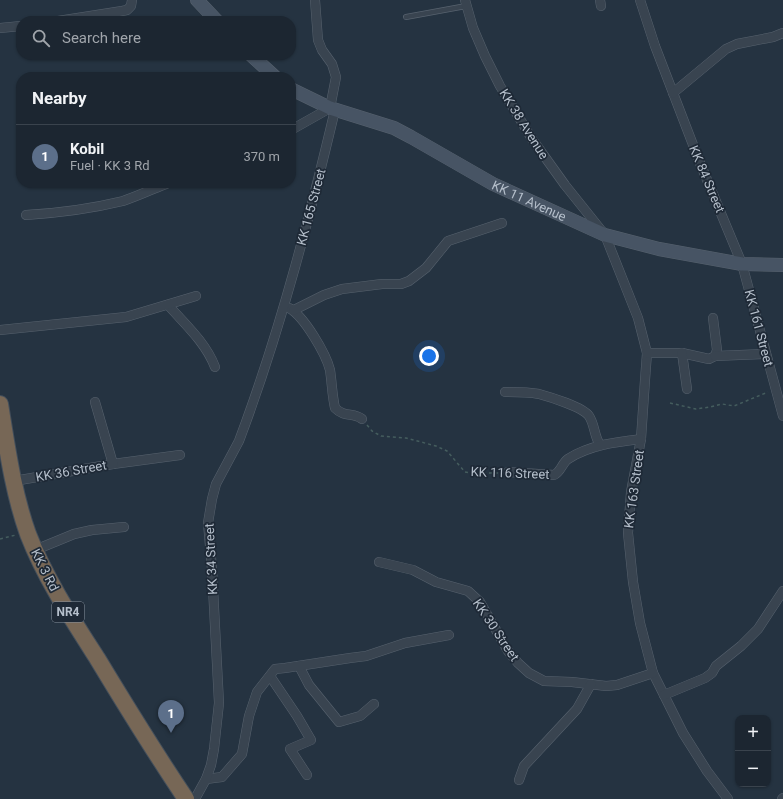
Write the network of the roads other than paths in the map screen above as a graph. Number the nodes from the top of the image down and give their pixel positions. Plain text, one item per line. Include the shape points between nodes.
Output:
1 (132, 0) edge
2 (197, 0) edge
3 (315, 0) edge
4 (640, 0) edge
5 (466, 3) edge
6 (90, 16) edge
7 (212, 16) edge
8 (406, 17) dead end
9 (16, 26) edge
10 (0, 28) edge
11 (783, 33) edge
12 (256, 60) edge
13 (269, 72) edge
14 (296, 91) edge
15 (673, 93) junction
16 (332, 109) junction
17 (296, 127) edge
18 (155, 188) edge
19 (26, 215) dead end
20 (502, 223) dead end
21 (605, 235) junction
22 (742, 264) junction
23 (783, 265) edge
24 (196, 296) dead end
25 (168, 305) junction
26 (285, 305) junction
27 (294, 310) junction
28 (713, 318) dead end
29 (0, 330) edge
30 (647, 353) junction
31 (682, 353) junction
32 (766, 354) junction
33 (715, 356) junction
34 (215, 367) dead end
35 (687, 389) dead end
36 (505, 392) dead end
37 (95, 402) dead end
38 (0, 408) edge
39 (783, 416) edge
40 (362, 419) road end
41 (641, 439) junction
42 (600, 445) junction
43 (180, 455) dead end
44 (113, 464) junction
45 (508, 472) road end
46 (14, 481) junction
47 (124, 527) dead end
48 (35, 550) junction
49 (379, 562) dead end
50 (783, 591) edge
51 (449, 635) dead end
52 (299, 666) junction
53 (653, 673) junction
54 (270, 676) junction
55 (591, 684) junction
56 (664, 695) junction
57 (374, 704) dead end
58 (307, 775) dead end
59 (206, 779) junction
60 (519, 780) dead end
61 (186, 799) edge
62 (195, 799) edge
63 (728, 799) edge

1 - 6 street via 132,6 127,10
2 - 7 main road
3 - 16 street, KK 165 Street via 318,40 332,64 336,77
4 - 15 street, KK 84 Street
5 - 8 lane
5 - 21 street, KK 38 Avenue via 485,56 500,86 565,185
9 - 10 street
11 - 15 street via 726,49
12 - 13 main road
14 - 16 main road, KK 11 Avenue
15 - 22 street, KK 84 Street
16 - 17 street
16 - 21 main road, KK 11 Avenue via 394,128 493,184
16 - 26 street, KK 165 Street via 307,223
18 - 19 street via 124,200 86,209
20 - 27 street via 448,241 426,268 409,281 401,284 342,289
21 - 22 main road, KK 11 Avenue
21 - 30 street, KK 163 Street via 638,318
22 - 23 main road, KK 11 Avenue
22 - 32 street, KK 161 Street
24 - 25 street
25 - 29 street via 126,317
25 - 34 street via 200,341
26 - 27 street
26 - 59 street, KK 34 Street via 246,422 216,484 208,523 219,703 214,749
27 - 40 street via 319,344 330,369 336,408 348,416
28 - 33 street via 717,350
30 - 31 street
30 - 41 street, KK 163 Street
31 - 33 street via 709,359
31 - 35 street
32 - 33 street
32 - 39 street, KK 161 Street
36 - 42 street via 538,394 585,411
37 - 44 street, KK 36 Street
38 - 46 highway, KK 3 Rd / NR4
41 - 42 street, KK 116 Street
41 - 53 street, KK 163 Street via 631,492 628,534 640,623
42 - 45 street, KK 116 Street via 566,460 554,475
43 - 44 street
44 - 46 street, KK 36 Street
46 - 48 highway, KK 3 Rd / NR4
47 - 48 street via 92,530
48 - 61 highway, KK 3 Rd / NR4 via 78,628
49 - 55 street, KK 30 Street via 413,570 436,582 468,591 480,602 508,651 529,673 544,681
50 - 56 street via 758,629 716,666 712,673
51 - 52 street via 405,643 366,656
52 - 54 street via 275,669
52 - 57 street via 309,685 339,722 360,716
53 - 55 street, KK 30 Street via 617,685
53 - 56 street, KK 163 Street
54 - 58 street via 310,740 290,749
54 - 59 street via 257,692 249,716 242,754 222,777
55 - 60 street via 577,708 524,766
56 - 63 street, KK 163 Street via 683,733
59 - 62 street, KK 34 Street

